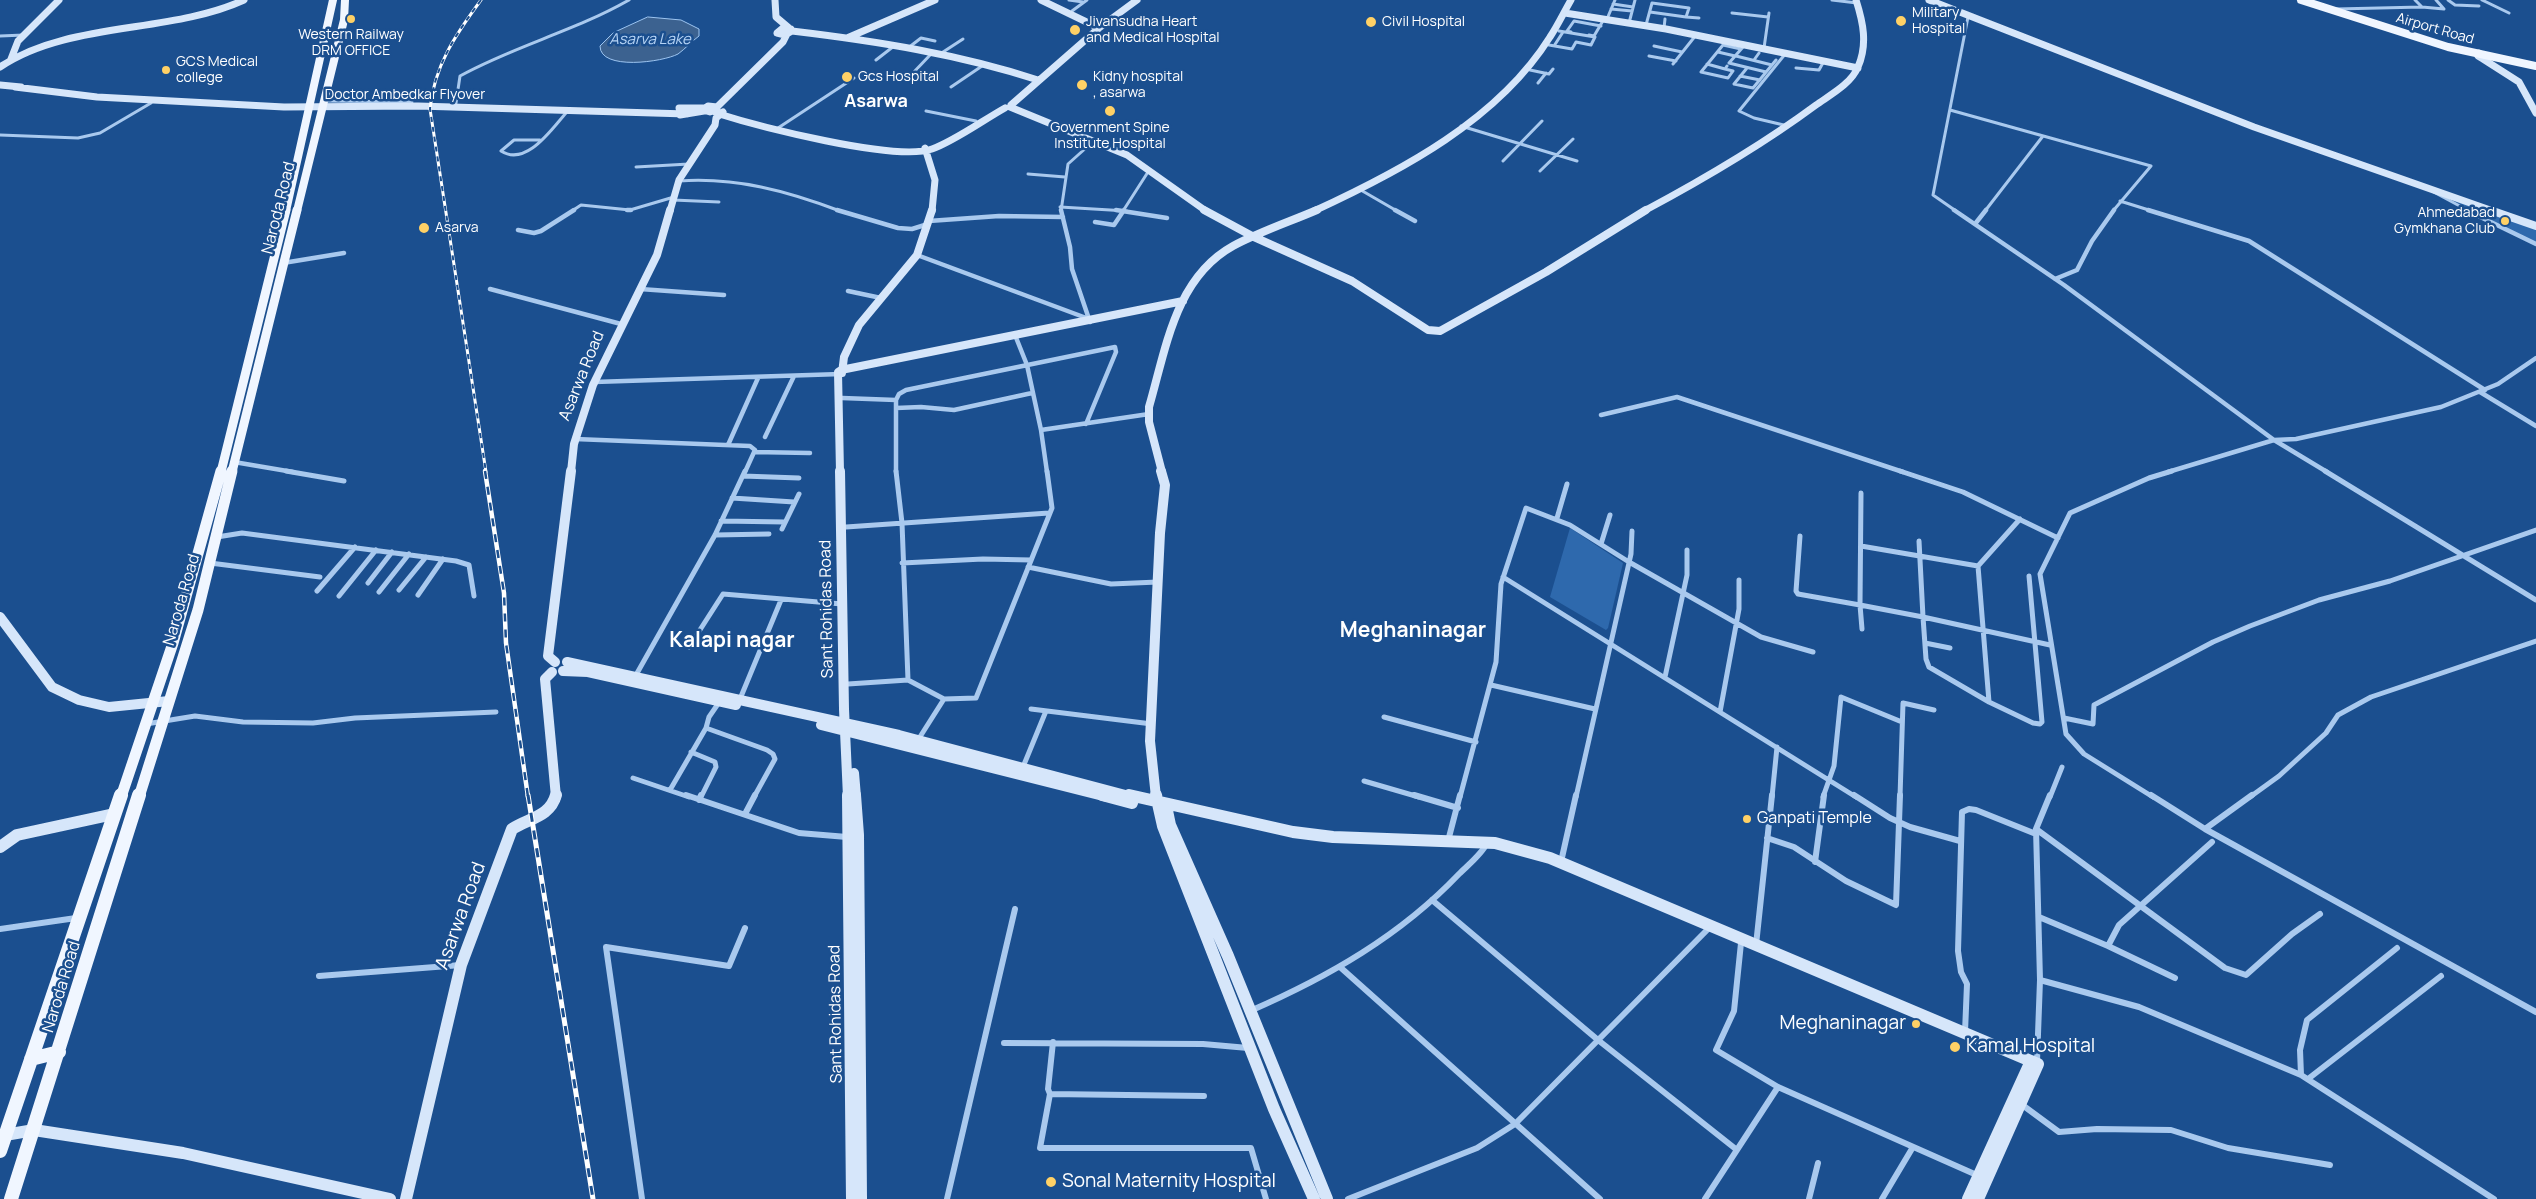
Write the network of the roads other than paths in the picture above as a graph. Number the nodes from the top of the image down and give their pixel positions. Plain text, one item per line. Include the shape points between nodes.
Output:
1 (60, 0) edge
2 (244, 0) edge
3 (333, 0) edge
4 (345, 0) edge
5 (629, 0) edge
6 (775, 0) edge
7 (928, 0) edge
8 (935, 0) edge
9 (1041, 0) edge
10 (1068, 0) edge
11 (1132, 0) edge
12 (1137, 0) edge
13 (1571, 0) edge
14 (1575, 0) edge
15 (1635, 0) edge
16 (1832, 0) edge
17 (1929, 0) edge
18 (2301, 0) edge
19 (2306, 0) edge
20 (2415, 0) edge
21 (2436, 0) edge
22 (2448, 0) edge
23 (2472, 0) edge
24 (2482, 0) edge
25 (1085, 1) edge
26 (1856, 1) edge
27 (1614, 2) edge
28 (1940, 2) edge
29 (1633, 7) junction
30 (2422, 7) junction
31 (1611, 9) junction
32 (2334, 9) junction
33 (1072, 11) dead end
34 (1632, 12) junction
35 (1650, 12) junction
36 (1567, 13) junction
37 (1732, 13) dead end
38 (2509, 13) dead end
39 (1686, 17) junction
40 (1968, 17) junction
41 (1606, 18) junction
42 (1699, 18) dead end
43 (1666, 19) dead end
44 (1629, 21) junction
45 (1601, 26) junction
46 (1646, 26) junction
47 (1097, 27) junction
48 (1664, 28) junction
49 (785, 30) junction
50 (1561, 32) junction
51 (820, 34) junction
52 (1696, 34) junction
53 (24, 35) junction
54 (0, 36) edge
55 (844, 37) junction
56 (916, 37) dead end
57 (921, 38) junction
58 (963, 39) dead end
59 (935, 40) dead end
60 (783, 42) junction
61 (894, 46) junction
62 (1551, 46) junction
63 (1654, 46) dead end
64 (2448, 46) junction
65 (1743, 47) junction
66 (908, 48) junction
67 (1761, 51) junction
68 (1682, 52) junction
69 (1718, 52) junction
70 (932, 53) junction
71 (1786, 53) junction
72 (940, 54) junction
73 (2479, 54) junction
74 (1649, 56) dead end
75 (1736, 56) junction
76 (11, 59) junction
77 (876, 60) dead end
78 (1754, 60) junction
79 (1776, 60) dead end
80 (1824, 61) junction
81 (985, 64) junction
82 (1707, 64) junction
83 (1729, 64) junction
84 (1772, 65) junction
85 (2536, 65) edge
86 (0, 67) edge
87 (1747, 68) junction
88 (1796, 68) dead end
89 (1858, 68) junction
90 (1553, 69) dead end
91 (1725, 69) junction
92 (1530, 70) junction
93 (1766, 72) junction
94 (1546, 73) junction
95 (749, 74) junction
96 (1740, 76) junction
97 (854, 78) dead end
98 (1542, 78) junction
99 (924, 79) dead end
100 (1036, 79) junction
101 (1550, 80) dead end
102 (1760, 80) junction
103 (1538, 83) dead end
104 (0, 85) edge
105 (951, 87) dead end
106 (115, 96) junction
107 (412, 102) dead end
108 (456, 103) junction
109 (151, 104) junction
110 (316, 106) junction
111 (1007, 106) junction
112 (1950, 110) junction
113 (684, 112) junction
114 (718, 112) junction
115 (926, 112) dead end
116 (566, 113) junction
117 (2536, 114) edge
118 (976, 121) junction
119 (1542, 121) dead end
120 (1788, 126) junction
121 (780, 127) junction
122 (1463, 127) junction
123 (0, 135) edge
124 (2043, 136) junction
125 (1573, 139) dead end
126 (540, 140) junction
127 (1100, 143) junction
128 (1518, 144) junction
129 (925, 149) junction
130 (1556, 155) junction
131 (1503, 161) dead end
132 (1577, 161) dead end
133 (689, 164) junction
134 (636, 167) dead end
135 (1540, 171) dead end
136 (1148, 172) junction
137 (1028, 174) dead end
138 (1065, 177) junction
139 (679, 181) junction
140 (2429, 188) junction
141 (1359, 189) junction
142 (674, 198) junction
143 (2120, 201) junction
144 (719, 202) dead end
145 (1060, 207) junction
146 (1122, 210) junction
147 (1064, 217) junction
148 (1167, 218) dead end
149 (1415, 221) dead end
150 (928, 222) junction
151 (1095, 222) dead end
152 (1975, 224) junction
153 (2536, 226) edge
154 (518, 230) dead end
155 (1254, 237) junction
156 (2536, 244) edge
157 (344, 253) dead end
158 (917, 255) junction
159 (277, 264) junction
160 (2055, 279) junction
161 (640, 289) junction
162 (490, 290) dead end
163 (848, 291) dead end
164 (724, 295) dead end
165 (881, 298) junction
166 (1182, 304) junction
167 (1090, 320) junction
168 (621, 324) junction
169 (1016, 337) junction
170 (2536, 358) edge
171 (1027, 365) junction
172 (841, 372) junction
173 (794, 376) junction
174 (758, 378) junction
175 (594, 382) junction
176 (2482, 391) junction
177 (1032, 393) junction
178 (842, 398) junction
179 (896, 400) junction
180 (896, 408) junction
181 (1149, 414) junction
182 (1601, 415) dead end
183 (1086, 424) junction
184 (2536, 426) edge
185 (1040, 430) junction
186 (765, 438) dead end
187 (576, 439) junction
188 (2274, 440) junction
189 (728, 445) junction
190 (754, 452) junction
191 (810, 453) dead end
192 (234, 462) junction
193 (742, 476) junction
194 (799, 478) dead end
195 (344, 481) dead end
196 (1568, 484) dead end
197 (1861, 493) dead end
198 (799, 494) dead end
199 (732, 498) junction
200 (794, 502) junction
201 (1049, 513) junction
202 (1610, 515) dead end
203 (1557, 518) junction
204 (2020, 519) junction
205 (721, 521) junction
206 (785, 522) junction
207 (902, 523) junction
208 (846, 527) junction
209 (782, 529) dead end
210 (2536, 530) edge
211 (1632, 531) dead end
212 (769, 534) dead end
213 (715, 535) junction
214 (1800, 536) dead end
215 (2058, 538) junction
216 (216, 539) junction
217 (1919, 541) dead end
218 (202, 543) junction
219 (1601, 544) junction
220 (1861, 546) junction
221 (355, 547) junction
222 (376, 550) junction
223 (1687, 550) dead end
224 (392, 552) junction
225 (409, 554) junction
226 (426, 556) junction
227 (2463, 556) junction
228 (1920, 557) junction
229 (443, 559) junction
230 (1031, 560) junction
231 (1629, 562) junction
232 (210, 563) junction
233 (902, 563) junction
234 (1978, 566) junction
235 (1028, 567) junction
236 (2029, 576) dead end
237 (320, 577) dead end
238 (1503, 577) junction
239 (1739, 580) dead end
240 (1158, 582) junction
241 (368, 583) dead end
242 (400, 590) dead end
243 (318, 591) dead end
244 (379, 592) dead end
245 (1683, 593) junction
246 (418, 595) dead end
247 (339, 596) dead end
248 (474, 596) dead end
249 (781, 600) junction
250 (2536, 600) edge
251 (842, 604) junction
252 (1860, 605) junction
253 (0, 617) edge
254 (1923, 617) junction
255 (1736, 624) junction
256 (1862, 629) dead end
257 (1983, 631) junction
258 (2536, 641) edge
259 (2036, 642) junction
260 (1610, 643) junction
261 (1925, 643) junction
262 (2050, 645) junction
263 (689, 647) dead end
264 (1950, 648) dead end
265 (1813, 652) dead end
266 (555, 667) junction
267 (636, 675) junction
268 (1665, 677) junction
269 (908, 680) junction
270 (848, 684) junction
271 (1491, 685) junction
272 (740, 699) junction
273 (944, 699) junction
274 (169, 701) junction
275 (153, 702) junction
276 (720, 702) junction
277 (1989, 702) junction
278 (1030, 709) dead end
279 (1595, 709) junction
280 (1934, 710) dead end
281 (1046, 711) junction
282 (496, 712) dead end
283 (1720, 712) junction
284 (1384, 717) dead end
285 (2064, 718) junction
286 (162, 721) junction
287 (1902, 722) junction
288 (145, 725) junction
289 (706, 728) junction
290 (848, 728) junction
291 (1153, 730) junction
292 (918, 740) junction
293 (1476, 742) junction
294 (1777, 747) junction
295 (691, 752) junction
296 (1023, 766) junction
297 (2062, 767) dead end
298 (633, 778) dead end
299 (1830, 780) junction
300 (1364, 781) dead end
301 (670, 790) junction
302 (698, 800) junction
303 (1163, 807) junction
304 (1458, 808) junction
305 (114, 814) junction
306 (745, 814) junction
307 (1898, 822) junction
308 (2205, 829) junction
309 (2036, 832) junction
310 (850, 837) junction
311 (1767, 838) junction
312 (1448, 841) junction
313 (1960, 841) junction
314 (2212, 842) dead end
315 (1486, 844) junction
316 (0, 847) edge
317 (1815, 862) junction
318 (1561, 863) junction
319 (1432, 900) junction
320 (1199, 901) junction
321 (2140, 908) junction
322 (1015, 909) dead end
323 (2320, 914) dead end
324 (79, 917) junction
325 (2039, 917) junction
326 (1710, 927) junction
327 (745, 928) dead end
328 (0, 929) edge
329 (1741, 943) junction
330 (1756, 945) junction
331 (2108, 946) junction
332 (2397, 948) dead end
333 (461, 965) junction
334 (1340, 967) junction
335 (319, 976) dead end
336 (2440, 976) dead end
337 (2175, 978) dead end
338 (2040, 980) junction
339 (1250, 1011) junction
340 (2536, 1012) edge
341 (1237, 1015) junction
342 (1965, 1035) junction
343 (1598, 1040) junction
344 (1053, 1042) junction
345 (1004, 1043) dead end
346 (1251, 1048) junction
347 (59, 1052) junction
348 (31, 1059) junction
349 (2034, 1063) junction
350 (2301, 1075) junction
351 (2308, 1079) junction
352 (1778, 1087) junction
353 (1050, 1094) junction
354 (1204, 1096) dead end
355 (2020, 1104) junction
356 (1515, 1124) junction
357 (34, 1130) junction
358 (5, 1135) junction
359 (1913, 1147) junction
360 (1736, 1150) junction
361 (0, 1151) edge
362 (1818, 1163) dead end
363 (2330, 1165) dead end
364 (1983, 1178) junction
365 (11, 1199) edge
366 (390, 1199) edge
367 (406, 1199) edge
368 (642, 1199) edge
369 (852, 1199) edge
370 (860, 1199) edge
371 (946, 1199) edge
372 (1266, 1199) edge
373 (1314, 1199) edge
374 (1328, 1199) edge
375 (1348, 1199) edge
376 (1600, 1199) edge
377 (1705, 1199) edge
378 (1809, 1199) edge
379 (1882, 1199) edge
380 (1968, 1199) edge
381 (1978, 1199) edge
382 (2494, 1199) edge

1 - 53 street
2 - 76 street via 225,8 147,26 68,40
3 - 110 main road, Naroda Road
4 - 110 main road, Naroda Road via 344,20
5 - 108 street via 604,16 484,61 460,76
6 - 49 street via 774,9
7 - 55 street
8 - 55 street
9 - 47 street
10 - 25 street
11 - 47 street
12 - 47 street
13 - 36 street
14 - 36 street
15 - 29 street
16 - 26 street
17 - 28 street
18 - 64 main road, Airport Road
19 - 32 main road, Airport Road
20 - 30 street
21 - 30 street via 2444,9
22 - 23 street via 2455,5 2479,6
24 - 38 street
25 - 33 street
26 - 89 street via 1864,25
27 - 29 street
27 - 31 street
28 - 40 street
29 - 34 street
30 - 32 street
31 - 34 street
31 - 41 street
32 - 64 main road, Airport Road
34 - 44 street
35 - 39 street
35 - 39 street via 1652,3 1689,8
35 - 46 street
36 - 41 street
36 - 50 street
36 - 122 street via 1520,76
37 - 67 street via 1769,15
39 - 42 street
40 - 112 street
40 - 140 street via 2254,127
41 - 44 street
41 - 45 street
43 - 48 street
44 - 46 street
45 - 45 street via 1594,36 1567,31 1574,21
46 - 48 street
47 - 100 street
48 - 52 street
49 - 51 street
49 - 60 street
49 - 95 street
50 - 62 street
50 - 62 street via 1595,37 1591,45 1576,42 1572,49
51 - 55 street
51 - 60 street
52 - 65 street
52 - 68 street
53 - 54 street
53 - 76 street
55 - 61 street
56 - 57 street
57 - 59 street
57 - 66 street
58 - 72 street
60 - 95 street
61 - 66 street
61 - 77 street
62 - 92 street
63 - 68 street
64 - 73 main road, Airport Road
65 - 67 street
65 - 69 street via 1723,45
65 - 75 street
66 - 70 street
67 - 71 street
67 - 78 street
68 - 74 street via 1674,63
69 - 75 street
69 - 82 street
70 - 72 street
70 - 99 street via 912,74
71 - 80 street
71 - 120 street via 1739,111
72 - 81 street
73 - 85 main road, Airport Road
73 - 117 street via 2519,81
75 - 78 street
75 - 83 street
76 - 86 street
78 - 84 street
79 - 84 street
80 - 88 street via 1819,70
80 - 89 street
81 - 100 street
81 - 105 street
82 - 91 street
82 - 91 street via 1701,72 1728,78 1733,71
83 - 87 street
83 - 91 street
84 - 93 street
87 - 93 street
87 - 96 street
89 - 120 street via 1844,85
90 - 94 street
92 - 94 street
92 - 122 street via 1511,91
93 - 102 street
94 - 98 street
95 - 114 street
95 - 114 street
96 - 102 street
96 - 102 street via 1734,84 1753,88
97 - 121 street
98 - 101 street
98 - 103 street
100 - 111 street
104 - 106 street
106 - 109 street via 116,100
106 - 110 street via 132,93
106 - 113 street, Doctor Ambedkar Flyover via 293,108 427,106
107 - 110 street
108 - 113 street
108 - 116 street via 458,110
109 - 110 street
109 - 123 street via 100,133 78,138
110 - 159 main road, Naroda Road
111 - 118 street
111 - 127 street
111 - 129 street
112 - 124 street
112 - 152 street via 1933,195
113 - 114 street
113 - 116 street via 677,116
114 - 121 street
114 - 133 street, Asarwa Road via 715,125
115 - 118 street
116 - 126 street
118 - 129 street
119 - 128 street
120 - 155 street via 1546,272 1440,331 1425,328 1345,277
121 - 129 street via 896,152
122 - 128 street
122 - 141 street
124 - 143 street via 2151,166
124 - 152 street
125 - 130 street
126 - 126 street via 522,155 503,154 501,151 514,140
127 - 136 street via 1127,155
127 - 138 street via 1075,155 1068,164
128 - 130 street
128 - 131 street
129 - 150 street via 935,180 934,203
130 - 132 street
130 - 135 street
133 - 134 street
133 - 139 street, Asarwa Road
136 - 146 street
136 - 155 street via 1201,208
137 - 138 street
138 - 145 street
139 - 142 street, Asarwa Road
139 - 150 street via 695,179 748,184 796,195 878,223 910,229
140 - 153 street
140 - 156 street via 2432,193
141 - 149 street
141 - 155 street
142 - 144 street
142 - 154 street via 630,210 581,205 541,231
142 - 161 street, Asarwa Road via 658,255
143 - 160 street via 2086,250 2077,270
143 - 176 street via 2249,241
145 - 146 street
145 - 147 street
146 - 148 street
146 - 151 street via 1114,225
147 - 150 street via 999,216
147 - 167 street via 1072,269
150 - 158 street
152 - 160 street
155 - 166 street via 1226,250 1201,270 1193,279
157 - 159 street
158 - 165 street
158 - 167 street
159 - 192 main road, Naroda Road
159 - 218 main road, Naroda Road
160 - 188 street
161 - 164 street
161 - 168 street, Asarwa Road
162 - 168 street
163 - 165 street
165 - 172 street via 859,325
166 - 167 street
166 - 181 street
167 - 169 street
168 - 175 street, Asarwa Road
169 - 171 street
169 - 172 street
170 - 176 street
171 - 177 street
171 - 179 street via 906,390
171 - 183 street via 1115,347 1116,352
172 - 173 street
172 - 178 street
172 - 251 street, Sant Rohidas Road
173 - 174 street
173 - 186 street
174 - 175 street
174 - 189 street
175 - 187 street, Asarwa Road
176 - 184 street
176 - 188 street via 2441,407 2296,439
177 - 180 street via 954,410 921,406
177 - 185 street
178 - 179 street
178 - 208 street
179 - 180 street
180 - 207 street via 896,472
181 - 183 street
181 - 240 street via 1166,485
182 - 204 street via 1677,397 1963,492
183 - 185 street
185 - 201 street via 1052,508
187 - 189 street
187 - 266 street, Asarwa Road
188 - 215 street via 2149,478 2096,502 2070,514
188 - 227 street
189 - 190 street via 754,446
190 - 191 street
190 - 193 street
192 - 195 street
192 - 216 main road, Naroda Road
193 - 194 street
193 - 199 street
196 - 203 street
197 - 220 street
198 - 200 street
199 - 200 street
199 - 205 street
200 - 206 street
201 - 207 street
201 - 230 street
202 - 219 street
203 - 219 street
203 - 238 street via 1531,509 1524,510
204 - 215 street
204 - 234 street
205 - 206 street
205 - 213 street
206 - 209 street
207 - 208 street
207 - 233 street
208 - 270 street
210 - 227 street
211 - 231 street
212 - 213 street
213 - 267 street
214 - 252 street via 1798,594
215 - 262 street via 2040,574
216 - 218 main road
216 - 221 street via 242,532
216 - 232 main road, Naroda Road
217 - 228 street
218 - 275 main road, Naroda Road
219 - 231 street
220 - 228 street
220 - 252 street
221 - 222 street
221 - 243 street
222 - 224 street
222 - 247 street
223 - 245 street via 1688,568
224 - 225 street
224 - 241 street
225 - 226 street
225 - 244 street
226 - 229 street
226 - 242 street
227 - 250 street
227 - 285 street via 2390,581 2319,600 2213,642 2094,705 2093,724
228 - 234 street
228 - 254 street
229 - 246 street
229 - 248 street via 469,565
230 - 233 street
230 - 235 street
231 - 245 street
231 - 260 street
232 - 237 street
232 - 274 main road, Naroda Road
233 - 269 street
234 - 257 street
235 - 240 street via 1111,584
235 - 273 street via 976,698
236 - 259 street
238 - 260 street
238 - 271 street via 1499,643
239 - 255 street
240 - 291 street
245 - 255 street
245 - 268 street
249 - 251 street
249 - 263 street via 723,594
249 - 272 street
251 - 290 street, Sant Rohidas Road
252 - 254 street
252 - 256 street
253 - 275 street via 52,688 79,700 109,707
254 - 257 street
254 - 261 street
255 - 265 street via 1768,640
255 - 283 street
257 - 259 street
257 - 277 street
258 - 308 street via 2371,697 2338,715 2326,733 2279,776
259 - 262 street
259 - 277 street via 2042,722 2034,723
260 - 268 street
260 - 279 street
261 - 264 street
261 - 277 street via 1929,666
262 - 285 street
266 - 267 street
266 - 276 street
266 - 333 street, Asarwa Road via 555,801 544,815 512,829
267 - 272 street
268 - 283 street
269 - 270 street
269 - 273 street
270 - 290 street
271 - 279 street
271 - 293 street
272 - 290 street
273 - 292 street
274 - 275 street
274 - 286 main road, Naroda Road
275 - 288 main road, Naroda Road
276 - 289 street via 709,717
276 - 290 street
278 - 281 street
279 - 318 street
280 - 287 street via 1903,703
281 - 291 street
281 - 296 street
282 - 286 street via 313,723 243,722 195,716
283 - 294 street
284 - 293 street
285 - 308 street via 2066,734 2084,754
286 - 288 street
286 - 347 main road, Naroda Road
287 - 299 street via 1841,697
287 - 307 street
288 - 305 main road, Naroda Road
289 - 295 street
289 - 306 street via 773,754 775,759
290 - 292 street
290 - 303 street
290 - 310 street, Sant Rohidas Road
290 - 370 street via 858,835
291 - 303 street via 1150,741 1154,790
292 - 296 street
293 - 304 street
294 - 299 street
294 - 311 street
295 - 301 street
295 - 302 street via 714,762 716,766
296 - 303 street
297 - 309 street
298 - 301 street
299 - 307 street
299 - 317 street via 1820,807
300 - 304 street
301 - 302 street
302 - 306 street
303 - 312 street via 1317,835
303 - 315 street via 1292,836 1333,841
303 - 320 street via 1163,826
304 - 312 street
305 - 316 street via 17,835
305 - 324 main road, Naroda Road
306 - 310 street via 799,833
307 - 313 street
307 - 317 street via 1896,905
308 - 340 street
309 - 313 street via 1969,809 1961,816
309 - 321 street
309 - 325 street
310 - 369 street, Sant Rohidas Road
311 - 317 street via 1794,847
311 - 330 street
312 - 315 street
313 - 342 street via 1958,951 1961,972 1967,984
314 - 321 street
315 - 318 street via 1523,849
315 - 319 street
315 - 326 street via 1549,862
318 - 326 street
319 - 334 street via 1358,957
319 - 343 street
320 - 339 street
320 - 341 street
321 - 323 street via 2225,968 2246,975
321 - 331 street via 2119,926
322 - 371 street
324 - 328 street
324 - 348 main road, Naroda Road
325 - 331 street
325 - 338 street
326 - 329 street
326 - 330 street
326 - 343 street
327 - 368 street via 729,966 606,947
329 - 349 street
329 - 352 street via 1736,1011 1716,1050
330 - 342 street
331 - 337 street
332 - 350 street via 2307,1020 2300,1050
333 - 335 street
333 - 367 street, Asarwa Road
334 - 339 street
334 - 356 street
336 - 351 street
338 - 349 street
338 - 350 street via 2138,1007
339 - 341 street
339 - 374 street
341 - 346 street
342 - 349 street
343 - 356 street
343 - 360 street
344 - 345 street
344 - 346 street via 1204,1044
344 - 353 street
346 - 373 street
347 - 348 main road
347 - 357 main road, Naroda Road
348 - 358 main road, Naroda Road
349 - 355 street
349 - 364 street
350 - 351 street
351 - 382 street
352 - 359 street
352 - 360 street
353 - 354 street
353 - 372 street via 1040,1148 1251,1148
355 - 363 street via 2059,1132 2171,1130 2228,1148
355 - 364 street
356 - 375 street via 1477,1148
356 - 376 street
357 - 358 street
357 - 365 main road, Naroda Road
357 - 366 street via 183,1153
358 - 361 main road, Naroda Road
359 - 364 street
359 - 379 street
360 - 377 street
362 - 378 street
364 - 380 street
364 - 381 street

